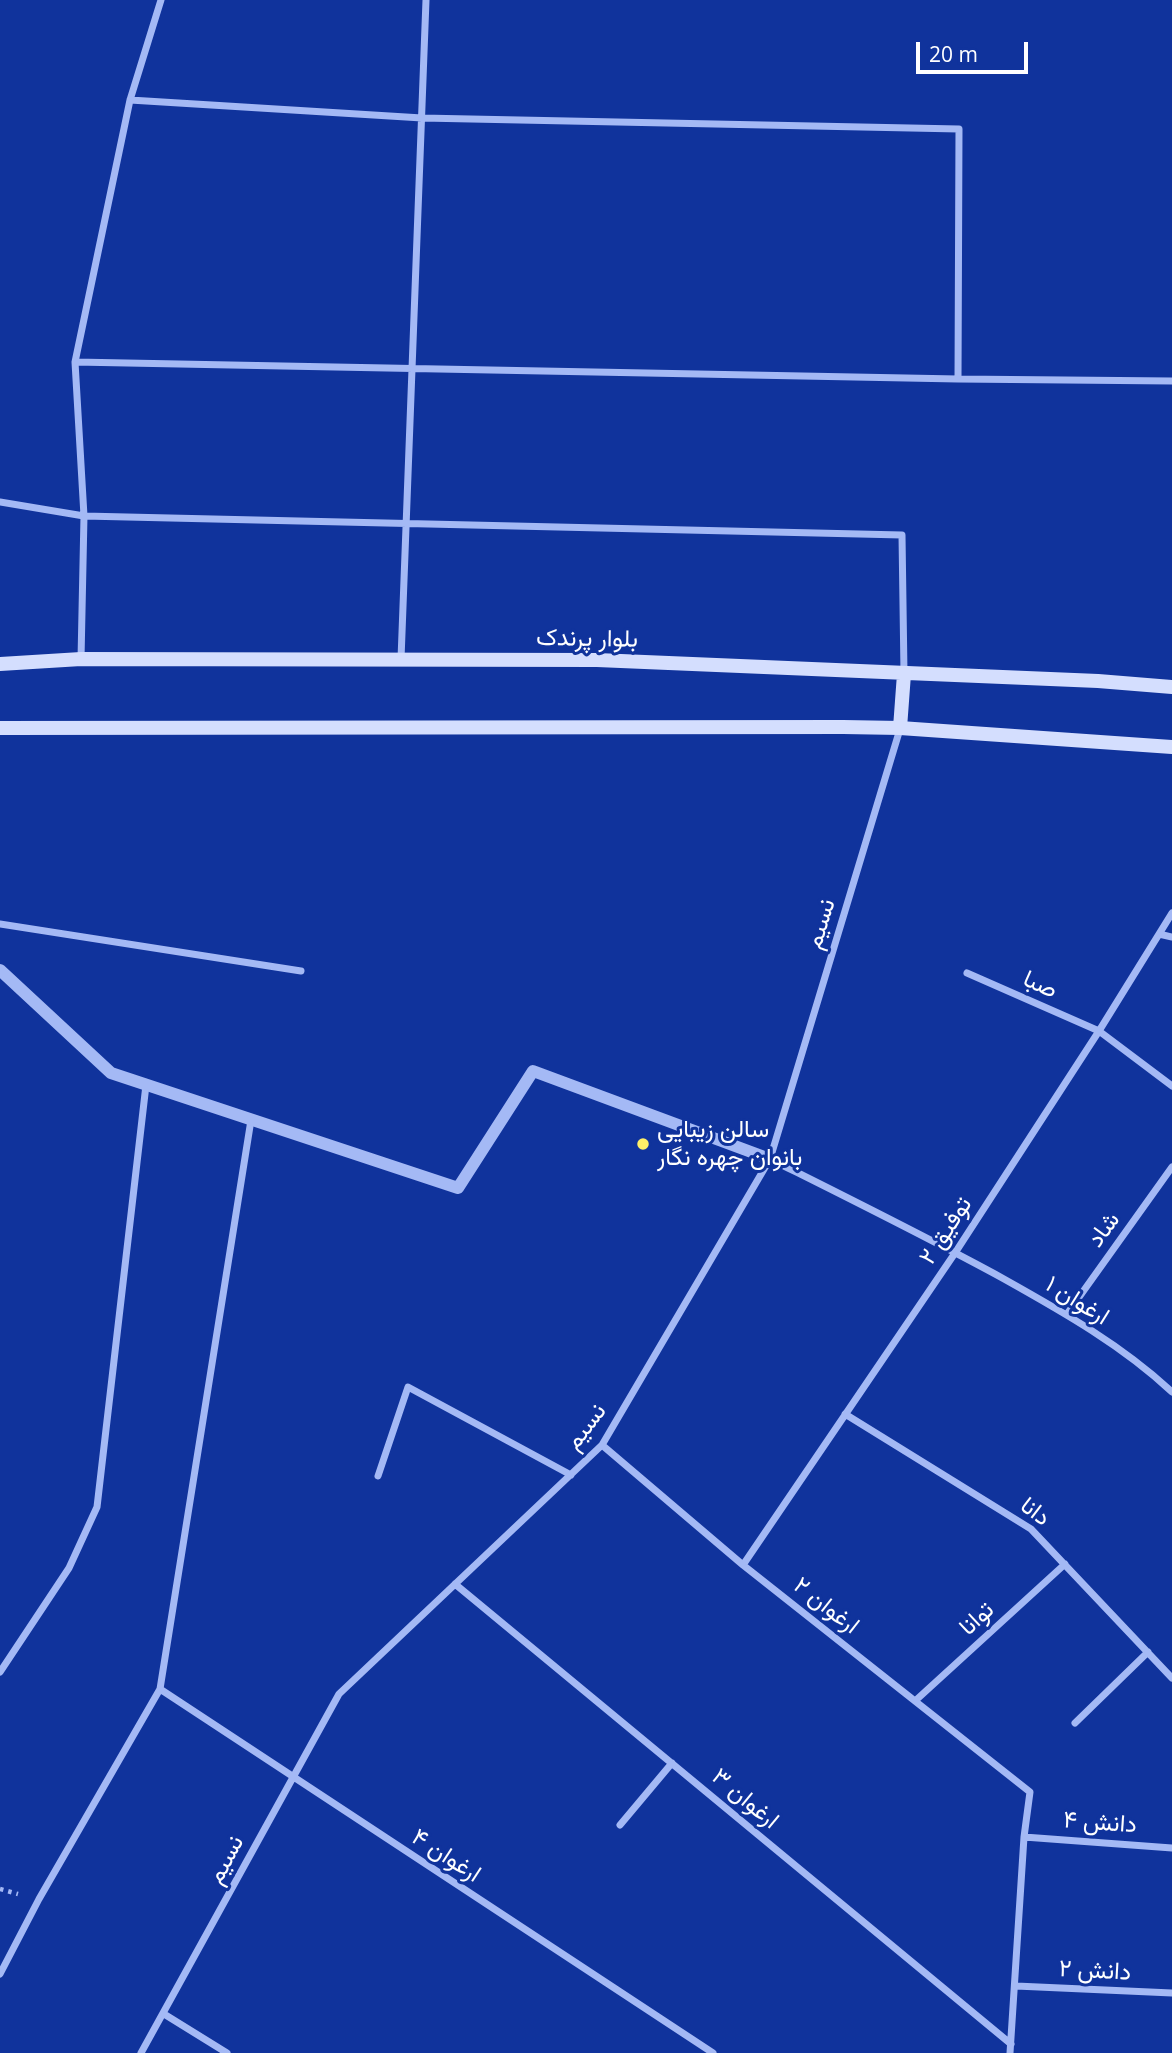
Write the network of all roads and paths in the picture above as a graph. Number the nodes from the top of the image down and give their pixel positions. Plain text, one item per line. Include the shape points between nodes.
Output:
1 (161, 0) edge
2 (426, 0) edge
3 (130, 100) junction
4 (422, 118) junction
5 (75, 362) junction
6 (413, 368) junction
7 (958, 379) junction
8 (1172, 381) edge
9 (0, 502) edge
10 (84, 516) junction
11 (408, 524) junction
12 (81, 659) junction
13 (401, 660) junction
14 (0, 664) edge
15 (904, 674) junction
16 (1172, 687) edge
17 (0, 728) edge
18 (900, 728) junction
19 (1172, 747) edge
20 (1172, 913) edge
21 (0, 924) edge
22 (1159, 934) junction
23 (1172, 937) edge
24 (0, 970) edge
25 (301, 971) dead end
26 (967, 974) dead end
27 (1099, 1031) junction
28 (146, 1085) junction
29 (1172, 1086) edge
30 (251, 1120) junction
31 (770, 1159) junction
32 (1172, 1167) edge
33 (955, 1253) junction
34 (1067, 1314) junction
35 (1172, 1392) edge
36 (845, 1414) junction
37 (602, 1445) junction
38 (571, 1475) junction
39 (378, 1476) dead end
40 (1065, 1564) junction
41 (743, 1565) junction
42 (455, 1584) junction
43 (1148, 1652) junction
44 (0, 1672) edge
45 (1172, 1678) edge
46 (160, 1689) junction
47 (915, 1701) junction
48 (1075, 1723) dead end
49 (672, 1763) junction
50 (292, 1778) junction
51 (620, 1825) dead end
52 (1024, 1837) junction
53 (1172, 1848) edge
54 (0, 1974) edge
55 (1016, 1986) junction
56 (1172, 1993) edge
57 (164, 2014) junction
58 (1011, 2044) junction
59 (141, 2053) edge
60 (227, 2053) edge
61 (713, 2053) edge
62 (1010, 2053) edge

1 - 3 street
2 - 4 street
3 - 4 street
3 - 5 street
4 - 6 street
4 - 7 street via 959,129
5 - 6 street
5 - 10 street
6 - 7 street
6 - 11 street
7 - 8 street
9 - 10 street
10 - 11 street
10 - 12 street
11 - 13 street
11 - 15 street via 902,535
12 - 13 main road, بلوار پرندک
12 - 14 main road, بلوار پرندک
13 - 15 main road, بلوار پرندک via 597,660
15 - 16 main road, بلوار پرندک
15 - 18 main road
17 - 18 main road
18 - 19 main road
18 - 31 street, نسیم
20 - 22 street, توفیق ۲
21 - 25 street
22 - 23 street
22 - 27 street, توفیق ۲
24 - 28 street via 111,1073
26 - 27 street, صبا
27 - 29 street, صبا
27 - 33 street, توفیق ۲
28 - 30 street
28 - 44 street via 97,1507 69,1567
30 - 31 street via 458,1188 533,1071
30 - 46 street
31 - 33 street, ارغوان ۱
31 - 37 street, نسیم
32 - 34 street, شاد
33 - 34 street, ارغوان ۱
33 - 36 street, توفیق ۲
34 - 35 street, ارغوان ۱
36 - 40 street, دانا via 1031,1528
36 - 41 street, توفیق ۲
37 - 38 street, نسیم
37 - 41 street, ارغوان ۲
38 - 39 street via 408,1387
38 - 42 street, نسیم
40 - 43 street, دانا
40 - 47 street, توانا
41 - 47 street, ارغوان ۲
42 - 49 street, ارغوان ۳
42 - 50 street, نسیم via 339,1694
43 - 45 street, دانا
43 - 48 street
46 - 50 street, ارغوان ۴
46 - 54 street
47 - 52 street, ارغوان ۲ via 1030,1792
49 - 51 street
49 - 58 street, ارغوان ۳
50 - 57 street, نسیم
50 - 61 street, ارغوان ۴
52 - 53 street, دانش ۴
52 - 55 street
55 - 56 street, دانش ۲
55 - 58 street
57 - 59 street, نسیم
57 - 60 street
58 - 62 street

